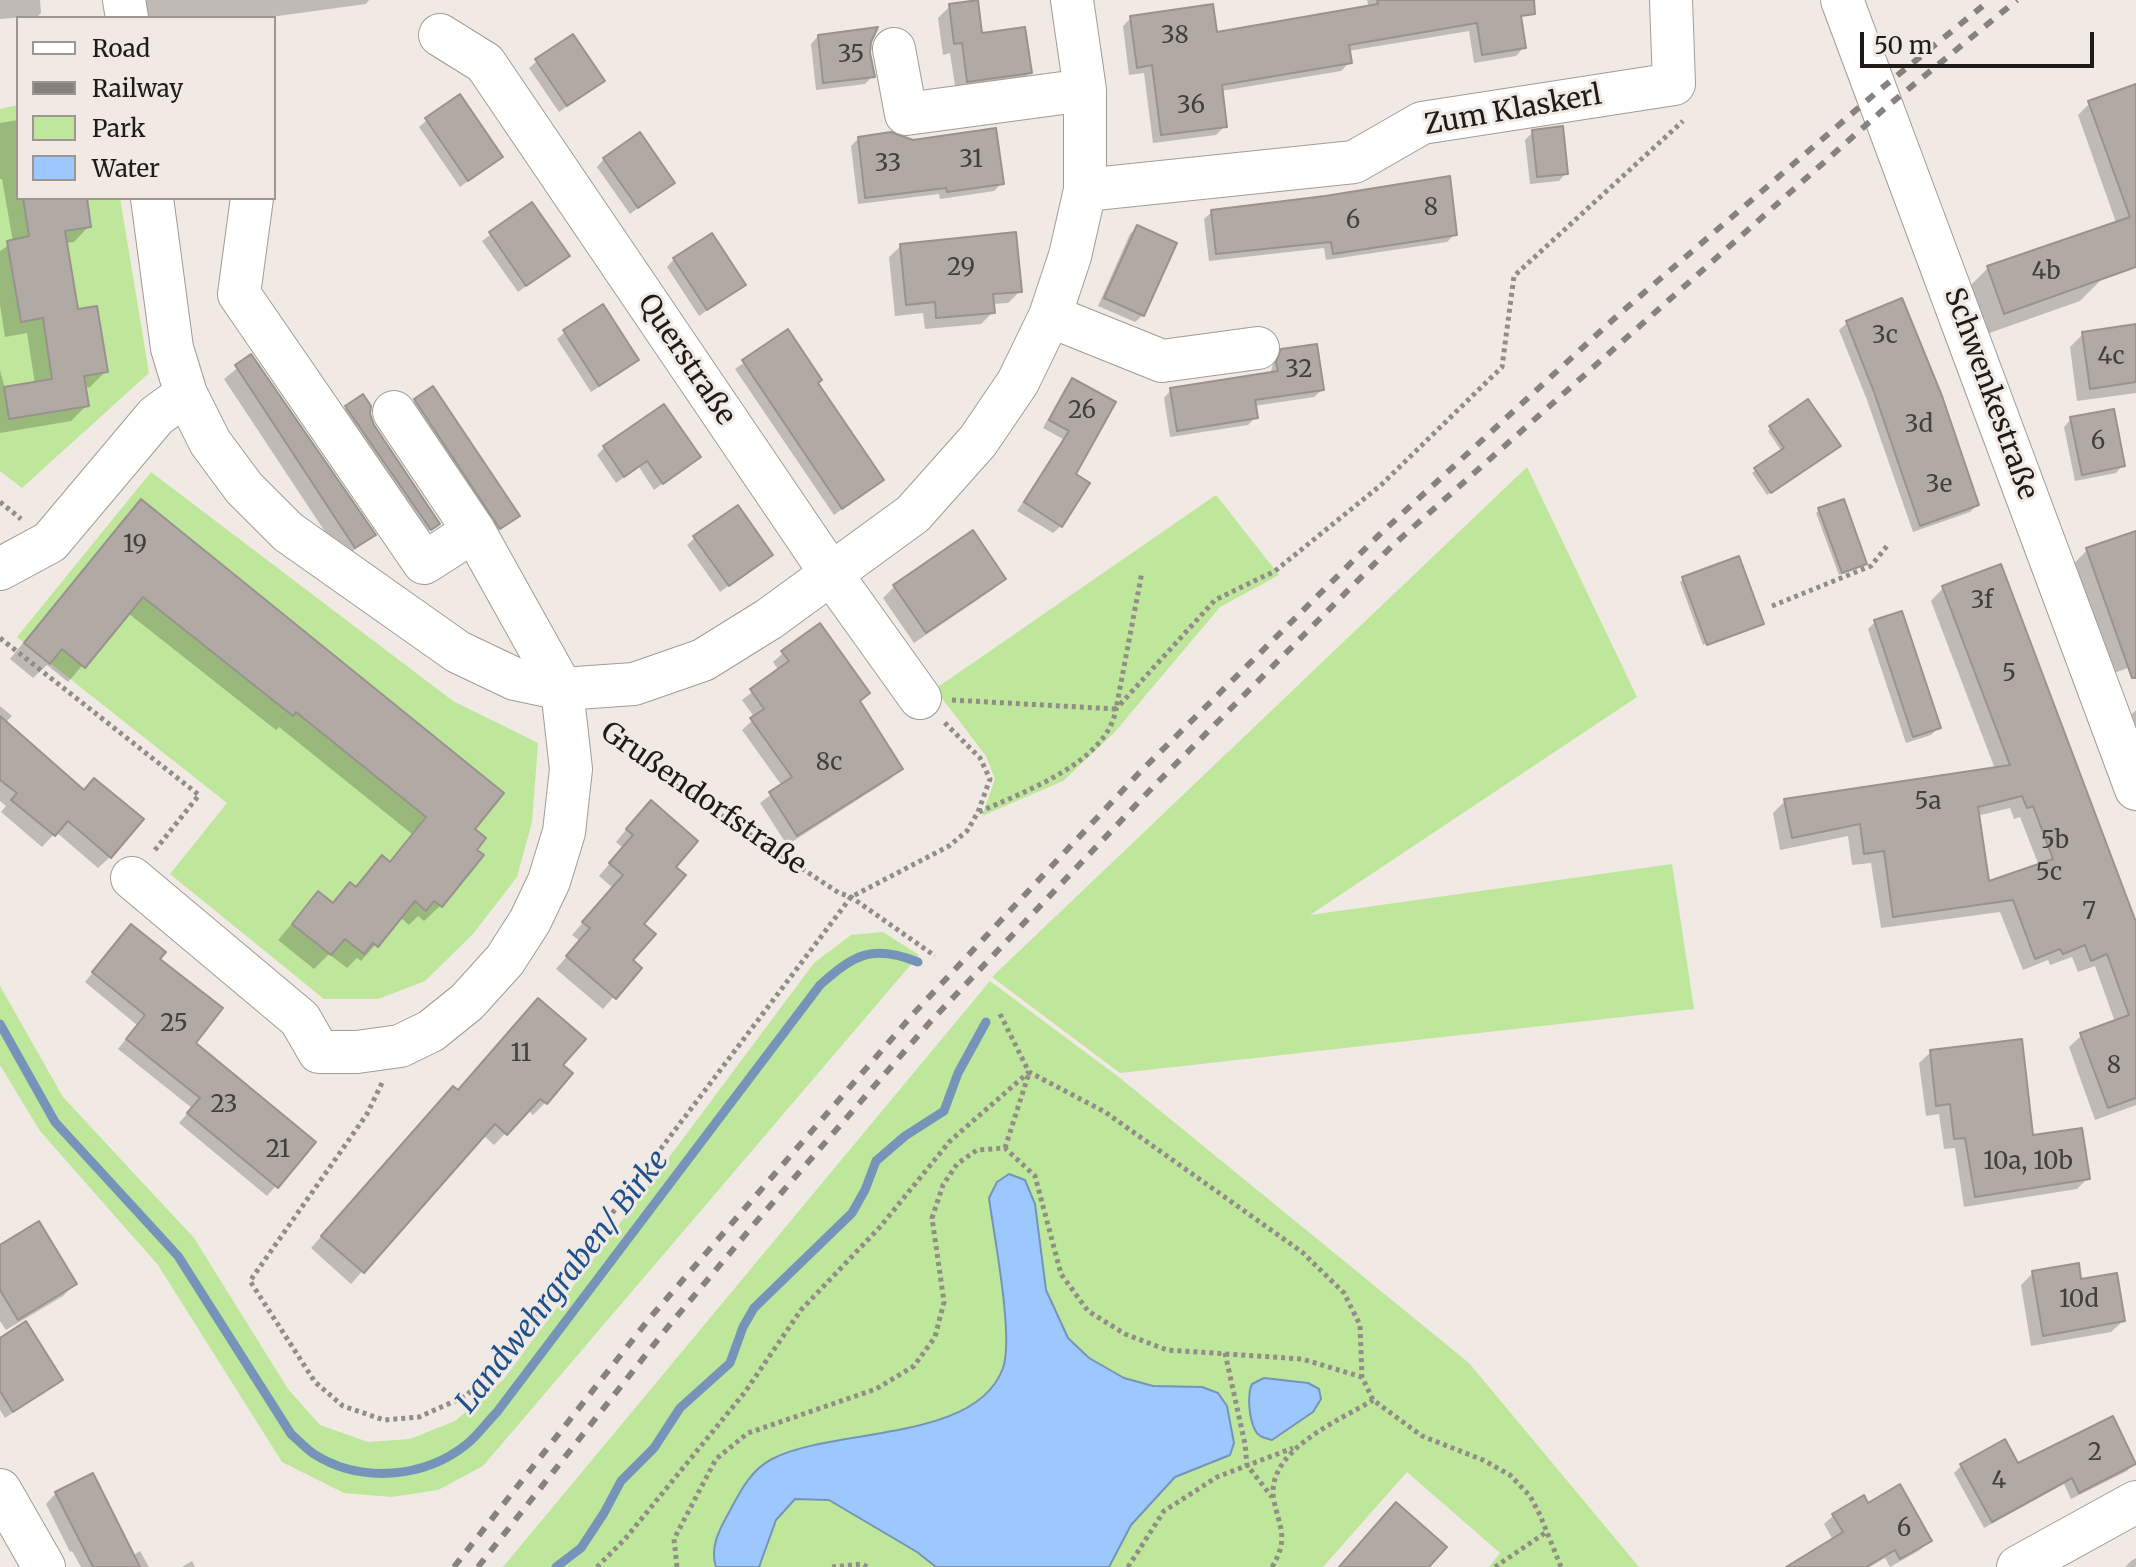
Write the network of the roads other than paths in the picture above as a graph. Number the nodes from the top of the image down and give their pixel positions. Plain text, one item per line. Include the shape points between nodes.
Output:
1 (1072, 0) edge
2 (1671, 0) edge
3 (1842, 0) edge
4 (440, 35) dead end
5 (894, 49) dead end
6 (1085, 90) junction
7 (1085, 190) junction
8 (152, 200) edge
9 (252, 200) edge
10 (1050, 316) junction
11 (1258, 348) dead end
12 (186, 394) junction
13 (394, 412) dead end
14 (474, 531) junction
15 (2, 567) edge
16 (832, 575) junction
17 (562, 689) junction
18 (920, 698) road end
19 (2136, 789) edge
20 (132, 878) road end
21 (0, 1490) edge
22 (2136, 1502) edge
23 (44, 1567) edge
24 (2018, 1567) edge

1 - 6 street, Grußendorfstraße
2 - 7 street, Zum Klaskerl via 1674,84 1422,123 1354,162
3 - 19 street, Schwenkestraße
4 - 16 street, Querstraße via 485,63
5 - 6 street via 906,114
6 - 7 street, Grußendorfstraße
7 - 10 street, Grußendorfstraße
8 - 12 street, Grußendorfstraße via 172,348
9 - 14 street via 239,294 424,563
10 - 11 street via 1162,361
10 - 16 street, Grußendorfstraße via 1018,382 978,441 913,514
12 - 15 street via 156,416 50,542
12 - 17 street, Grußendorfstraße via 210,442 244,488 288,532 458,652 515,679
13 - 14 street
14 - 17 street
16 - 17 street, Grußendorfstraße via 703,660 634,684
16 - 18 street, Querstraße
17 - 20 street via 571,769 564,832 549,881 505,960 467,1002 431,1031 400,1046 319,1052 300,1019
21 - 23 street
22 - 24 street

